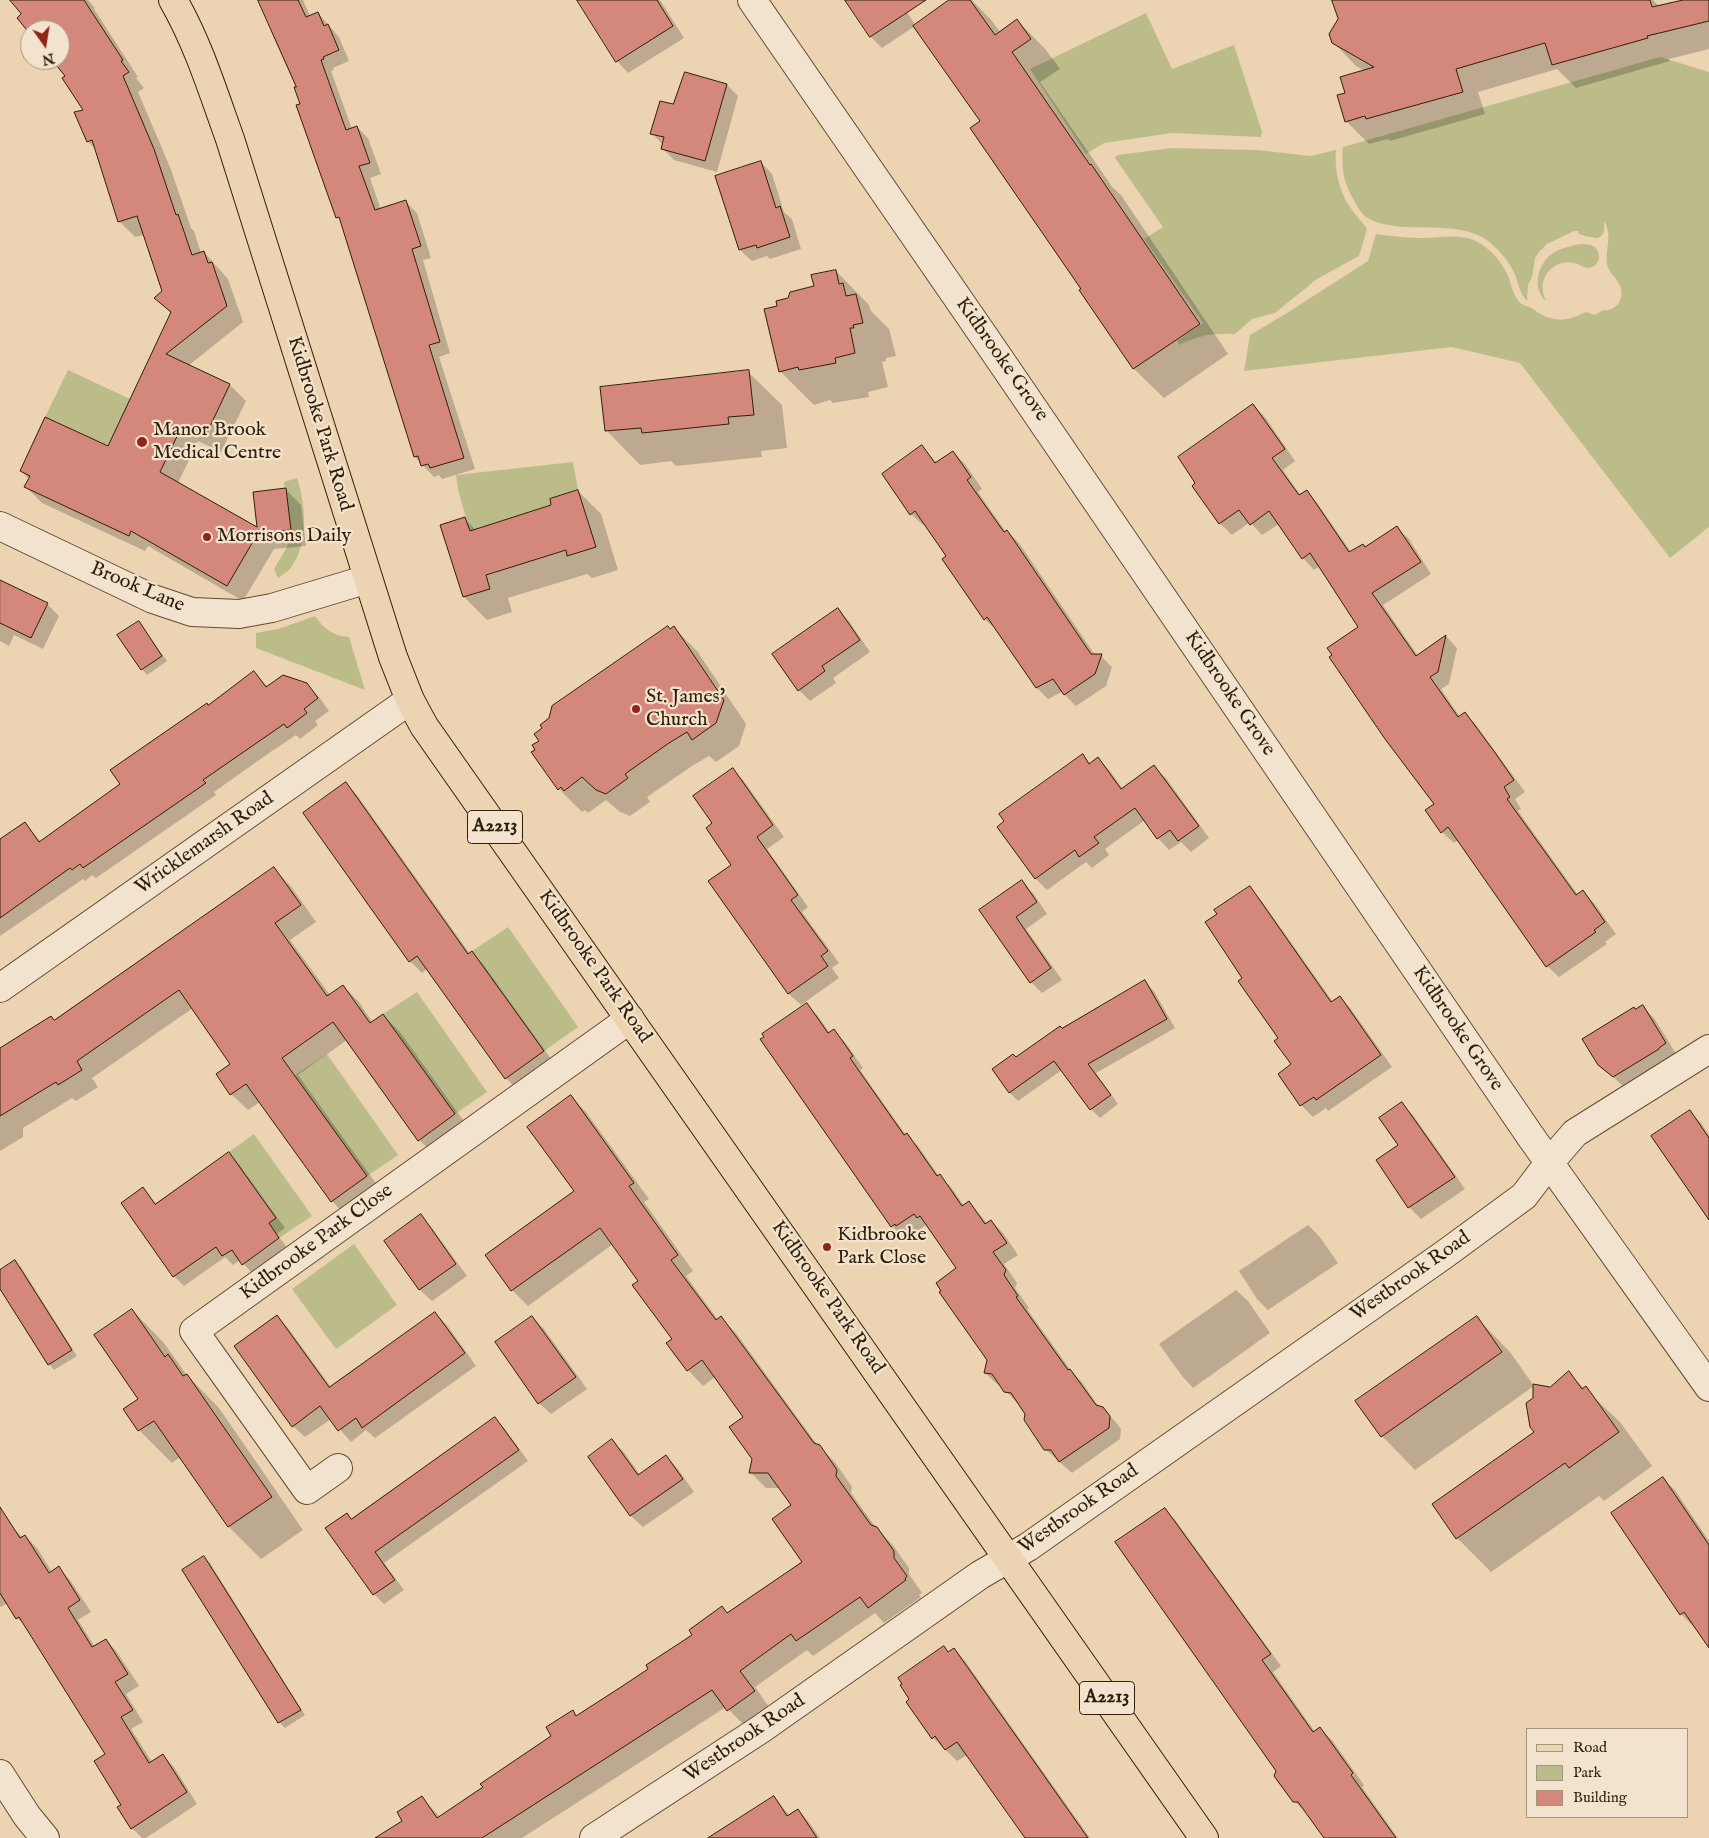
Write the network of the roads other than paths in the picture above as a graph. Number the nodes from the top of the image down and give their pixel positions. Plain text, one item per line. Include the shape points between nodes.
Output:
1 (173, 0) edge
2 (752, 0) edge
3 (0, 526) edge
4 (368, 579) junction
5 (410, 700) junction
6 (0, 988) edge
7 (630, 1019) junction
8 (1709, 1049) edge
9 (1549, 1162) junction
10 (1709, 1387) edge
11 (338, 1468) dead end
12 (1008, 1558) junction
13 (0, 1774) edge
14 (45, 1838) edge
15 (594, 1838) edge
16 (1204, 1838) edge

1 - 4 main road, Kidbrooke Park Road / A2213 via 184,19 230,139
2 - 9 street, Kidbrooke Grove
3 - 4 street, Brook Lane via 153,599 192,612 239,614 272,608
4 - 5 main road, Kidbrooke Park Road / A2213
5 - 6 street, Wricklemarsh Road
5 - 7 main road, Kidbrooke Park Road / A2213 via 424,726
7 - 11 street, Kidbrooke Park Close via 194,1331 307,1490
7 - 12 main road, Kidbrooke Park Road / A2213
8 - 9 street, Westbrook Road via 1575,1133
9 - 10 street, Kidbrooke Grove
9 - 12 street, Westbrook Road via 1524,1196 1453,1248
12 - 15 street, Westbrook Road via 761,1729
12 - 16 main road, Kidbrooke Park Road / A2213
13 - 14 street

